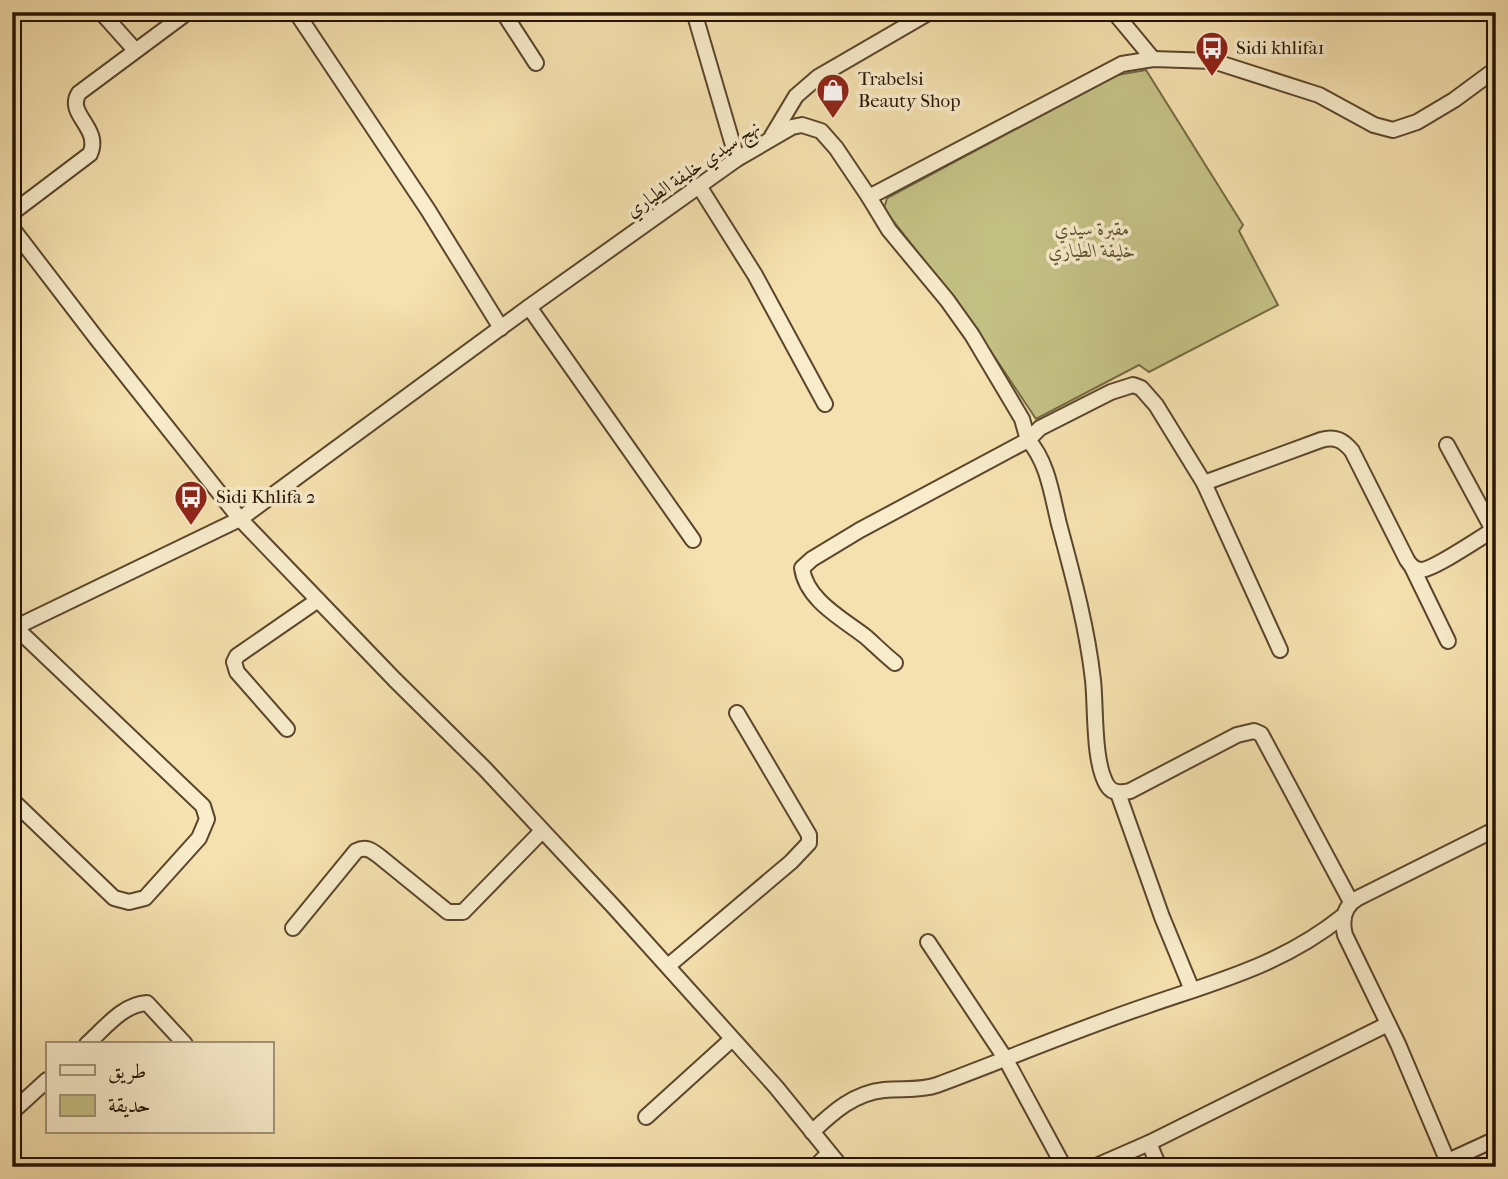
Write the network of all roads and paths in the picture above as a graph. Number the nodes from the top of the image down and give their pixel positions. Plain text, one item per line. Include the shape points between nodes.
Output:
1 (101, 12) edge
2 (188, 12) edge
3 (296, 12) edge
4 (503, 12) edge
5 (694, 12) edge
6 (930, 12) edge
7 (1114, 12) edge
8 (135, 50) junction
9 (1153, 59) junction
10 (536, 63) dead end
11 (1496, 69) edge
12 (771, 138) junction
13 (737, 159) junction
14 (699, 186) junction
15 (869, 197) junction
16 (12, 214) edge
17 (12, 228) edge
18 (529, 307) junction
19 (501, 328) junction
20 (825, 404) dead end
21 (1028, 440) junction
22 (1447, 445) dead end
23 (1204, 483) junction
24 (240, 519) junction
25 (1494, 531) edge
26 (692, 540) dead end
27 (1412, 567) junction
28 (318, 600) junction
29 (14, 628) edge
30 (1448, 641) dead end
31 (1280, 650) dead end
32 (895, 663) dead end
33 (737, 713) dead end
34 (287, 729) dead end
35 (1118, 793) junction
36 (12, 800) edge
37 (1496, 829) edge
38 (542, 831) junction
39 (1351, 902) junction
40 (1343, 916) junction
41 (293, 928) dead end
42 (928, 942) dead end
43 (668, 966) junction
44 (1192, 990) junction
45 (1388, 1024) junction
46 (731, 1040) junction
47 (89, 1042) edge
48 (183, 1042) edge
49 (1004, 1058) junction
50 (46, 1081) edge
51 (12, 1112) edge
52 (646, 1117) dead end
53 (812, 1132) junction
54 (1496, 1139) edge
55 (1149, 1143) junction
56 (830, 1153) junction
57 (1449, 1164) edge
58 (815, 1167) edge
59 (841, 1167) edge
60 (1064, 1167) edge
61 (1094, 1167) edge
62 (1159, 1167) edge

1 - 8 street
2 - 8 street
3 - 19 street
4 - 10 street
5 - 13 street
6 - 12 street via 818,77 796,96
7 - 9 street
8 - 16 street via 75,98 91,133 94,145 90,154
9 - 11 street via 1213,61 1319,95 1374,125 1393,130 1417,122
9 - 15 street via 1122,64 1096,76
12 - 13 street, نهج سيدي خليفة الطياري
12 - 15 street, نهج سيدي خليفة الطياري via 802,125 821,131
13 - 14 street, نهج سيدي خليفة الطياري
14 - 18 street, نهج سيدي خليفة الطياري
14 - 20 street via 755,275
15 - 21 street, نهج سيدي خليفة الطياري via 889,230 972,335 1022,419
17 - 24 street
18 - 19 street, نهج سيدي خليفة الطياري
18 - 26 street
19 - 24 street, نهج سيدي خليفة الطياري
21 - 23 street via 1040,428 1133,385 1149,395
21 - 32 street via 860,530 802,568 825,606
21 - 35 street, نهج سيدي خليفة الطياري via 1048,480 1086,626 1103,776
22 - 25 street
23 - 27 street via 1321,440 1341,440 1352,451
23 - 31 street
24 - 28 street
24 - 29 street, نهج سيدي خليفة الطياري
25 - 27 street via 1429,568
27 - 30 street
28 - 34 street via 234,662 237,672
28 - 38 street
29 - 36 street via 203,806 207,820 199,838 145,898 129,902 114,898
33 - 43 street via 809,835 809,843
35 - 39 street via 1237,735 1261,734
35 - 44 street, نهج سيدي خليفة الطياري
37 - 39 street
38 - 41 street via 457,913 449,912 379,856 362,848
38 - 43 street
39 - 40 street
40 - 44 street via 1318,937 1279,958
40 - 45 street via 1346,935
42 - 49 street
43 - 46 street
44 - 49 street
45 - 55 street
45 - 57 street
46 - 52 street
46 - 53 street
47 - 48 street via 126,1009 147,1003
49 - 53 street via 933,1086 859,1096
49 - 60 street
50 - 51 street
53 - 56 street
54 - 57 street
55 - 61 street
55 - 62 street
56 - 58 street
56 - 59 street

